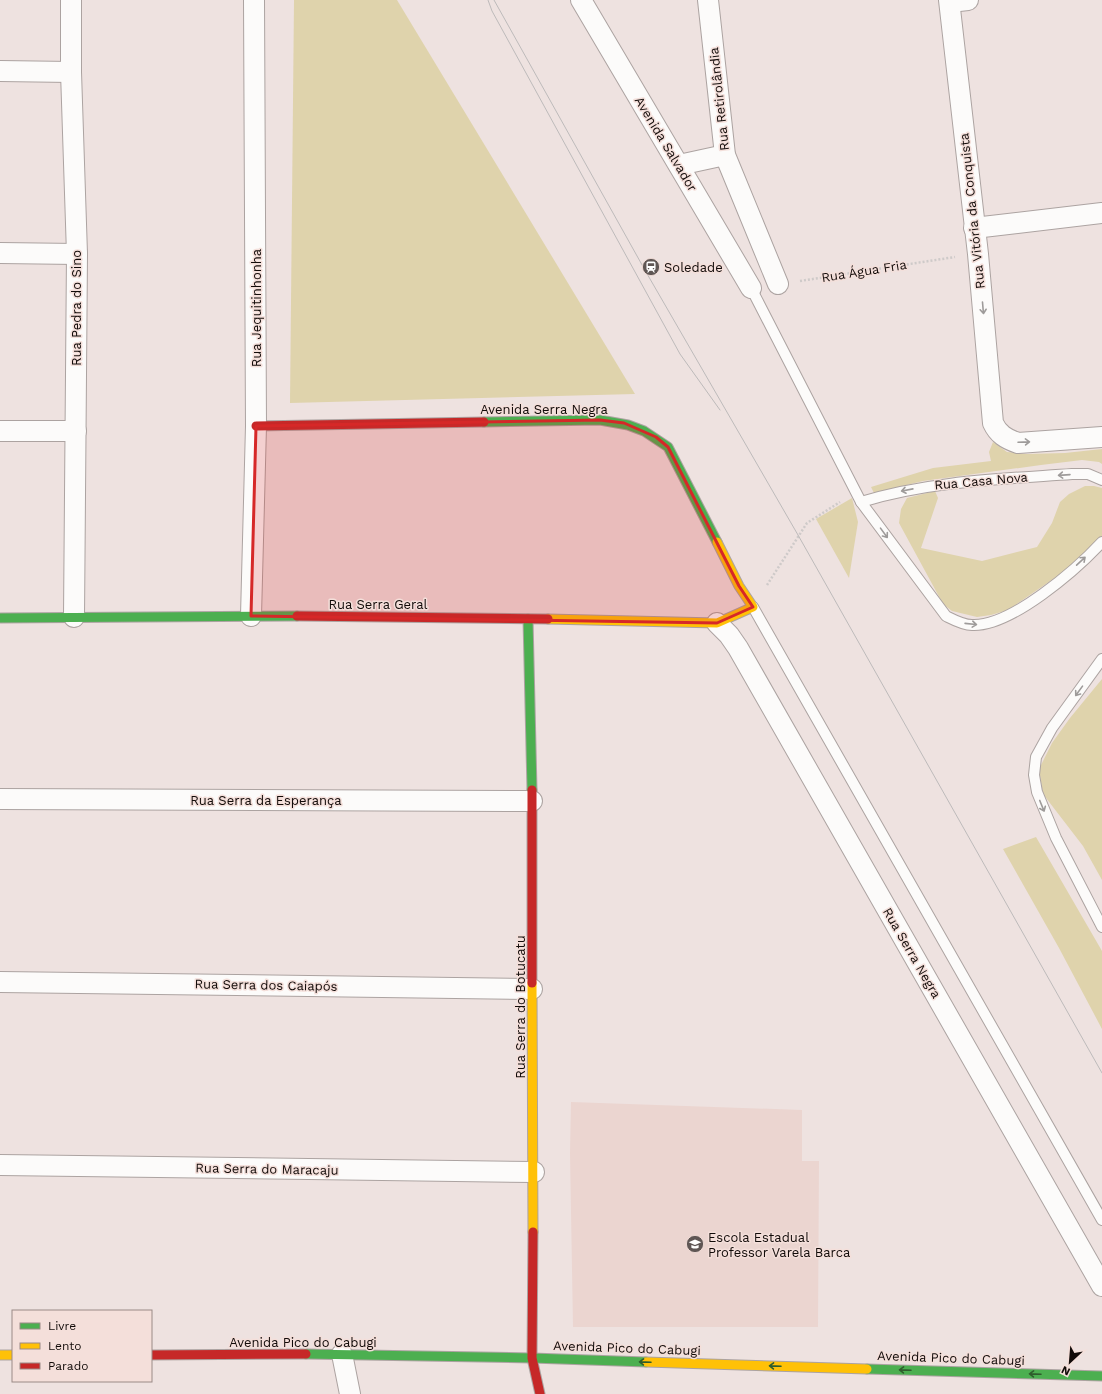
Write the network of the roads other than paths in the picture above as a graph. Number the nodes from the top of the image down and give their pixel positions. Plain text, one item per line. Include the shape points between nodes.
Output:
1 (71, 0) edge
2 (254, 0) edge
3 (581, 0) edge
4 (708, 0) edge
5 (956, 1) edge
6 (0, 71) edge
7 (71, 72) junction
8 (725, 155) junction
9 (679, 165) junction
10 (1102, 213) edge
11 (974, 228) junction
12 (0, 253) edge
13 (77, 254) junction
14 (778, 284) road end
15 (751, 288) joint
16 (256, 426) junction
17 (76, 431) junction
18 (0, 432) edge
19 (1102, 437) edge
20 (1102, 480) edge
21 (861, 502) junction
22 (1102, 542) edge
23 (753, 607) junction
24 (251, 616) junction
25 (74, 617) junction
26 (0, 618) edge
27 (528, 619) junction
28 (717, 623) junction
29 (1102, 659) edge
30 (0, 800) edge
31 (532, 801) junction
32 (1102, 927) edge
33 (0, 982) edge
34 (532, 989) junction
35 (0, 1165) edge
36 (534, 1172) junction
37 (1102, 1220) edge
38 (1102, 1286) edge
39 (342, 1354) junction
40 (152, 1355) edge
41 (0, 1356) edge
42 (12, 1356) edge
43 (532, 1358) junction
44 (1102, 1376) edge
45 (350, 1394) edge
46 (540, 1394) edge

1 - 7 street, Rua Pedra do Sino
2 - 16 street, Rua Jequitinhonha
3 - 9 street, Avenida Salvador
4 - 8 street, Rua Retirolândia
5 - 11 street, Rua Vitória da Conquista
6 - 7 street
7 - 13 street, Rua Pedra do Sino
8 - 9 street
8 - 14 street, Rua Retirolândia
9 - 15 street, Avenida Salvador
10 - 11 street
11 -> 19 street, Rua Vitória da Conquista via 993,423 997,431 1018,443
12 - 13 street
13 - 17 street, Rua Pedra do Sino
15 - 21 lane
16 - 23 street, Avenida Serra Negra via 600,420 624,422 656,437 668,447 739,586
16 - 24 street, Rua Jequitinhonha
17 - 18 street
17 - 25 street, Rua Pedra do Sino
20 -> 21 lane, Rua Casa Nova via 1088,474 1072,474 949,483 906,490
21 -> 22 lane via 946,616 972,625 985,624 1016,612 1071,571
23 - 28 street, Rua Serra Geral
23 - 37 lane
24 - 25 street, Rua Serra Geral
24 - 27 street, Rua Serra Geral
25 - 26 street, Rua Serra Geral
27 - 28 street, Rua Serra Geral
27 - 31 street, Rua Serra do Botucatu
28 - 38 street, Rua Serra Negra via 738,648
29 -> 32 lane via 1052,728 1036,757 1034,775 1037,792 1056,838
30 - 31 street, Rua Serra da Esperança
31 - 34 street, Rua Serra do Botucatu
33 - 34 street, Rua Serra dos Caiapós
34 - 36 street, Rua Serra do Botucatu
35 - 36 street, Rua Serra do Maracaju
36 - 43 street, Rua Serra do Botucatu
39 - 40 street, Avenida Pico do Cabugi
39 - 43 street, Avenida Pico do Cabugi
39 - 45 street
41 - 42 street
44 -> 43 street, Avenida Pico do Cabugi
43 - 46 street, Rua Serra do Botucatu

